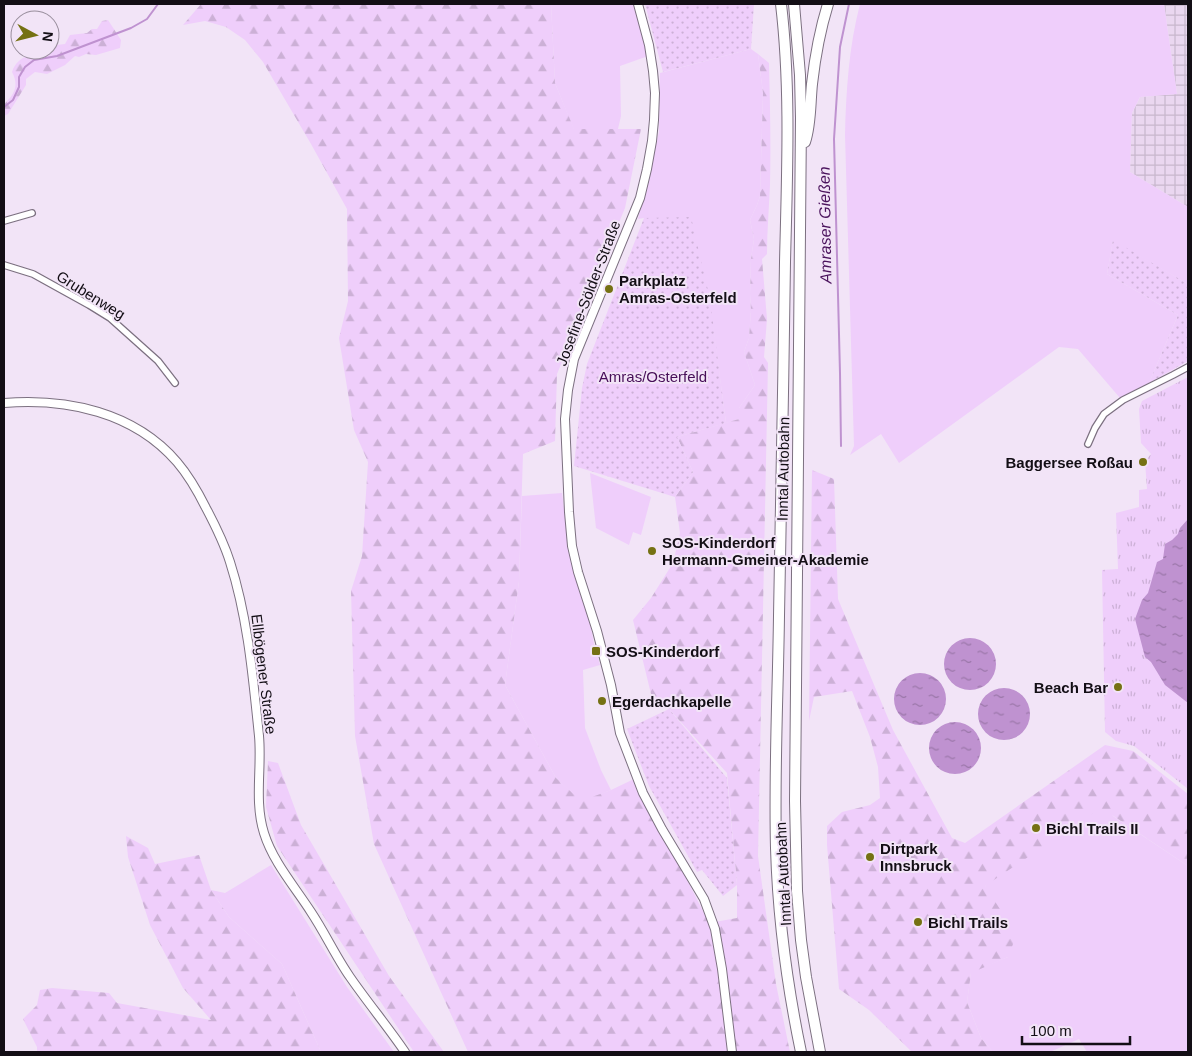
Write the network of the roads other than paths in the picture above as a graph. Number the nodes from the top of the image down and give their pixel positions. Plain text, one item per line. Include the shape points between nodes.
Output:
1 (638, 4) edge
2 (781, 4) edge
3 (794, 4) edge
4 (828, 4) edge
5 (801, 155) junction
6 (32, 212) dead end
7 (4, 221) edge
8 (4, 265) edge
9 (1188, 366) edge
10 (175, 383) dead end
11 (4, 403) edge
12 (1088, 444) dead end
13 (815, 1030) junction
14 (405, 1052) edge
15 (732, 1052) edge
16 (800, 1052) edge
17 (820, 1052) edge
18 (827, 1052) edge

1 - 15 main road, Josefine-Sölder-Straße via 654,71 654,120 640,198 574,359 568,390 565,419 572,546 611,685 620,734 642,792 704,900 715,929
2 - 16 highway, Inntal Autobahn via 787,110 776,849 784,954
3 - 5 highway, Inntal Autobahn via 800,75
4 - 5 highway via 817,45 808,133
5 - 13 highway, Inntal Autobahn via 795,800 797,891
6 - 7 street
8 - 10 street, Grubenweg via 33,274 110,318 158,361
9 - 12 street via 1123,400 1104,414
11 - 14 main road, Ellbögener Straße via 54,403 110,415 154,440 176,461 193,484 225,547 243,614 259,741 260,817 266,838 349,976
13 - 17 highway, Inntal Autobahn
13 - 18 highway

